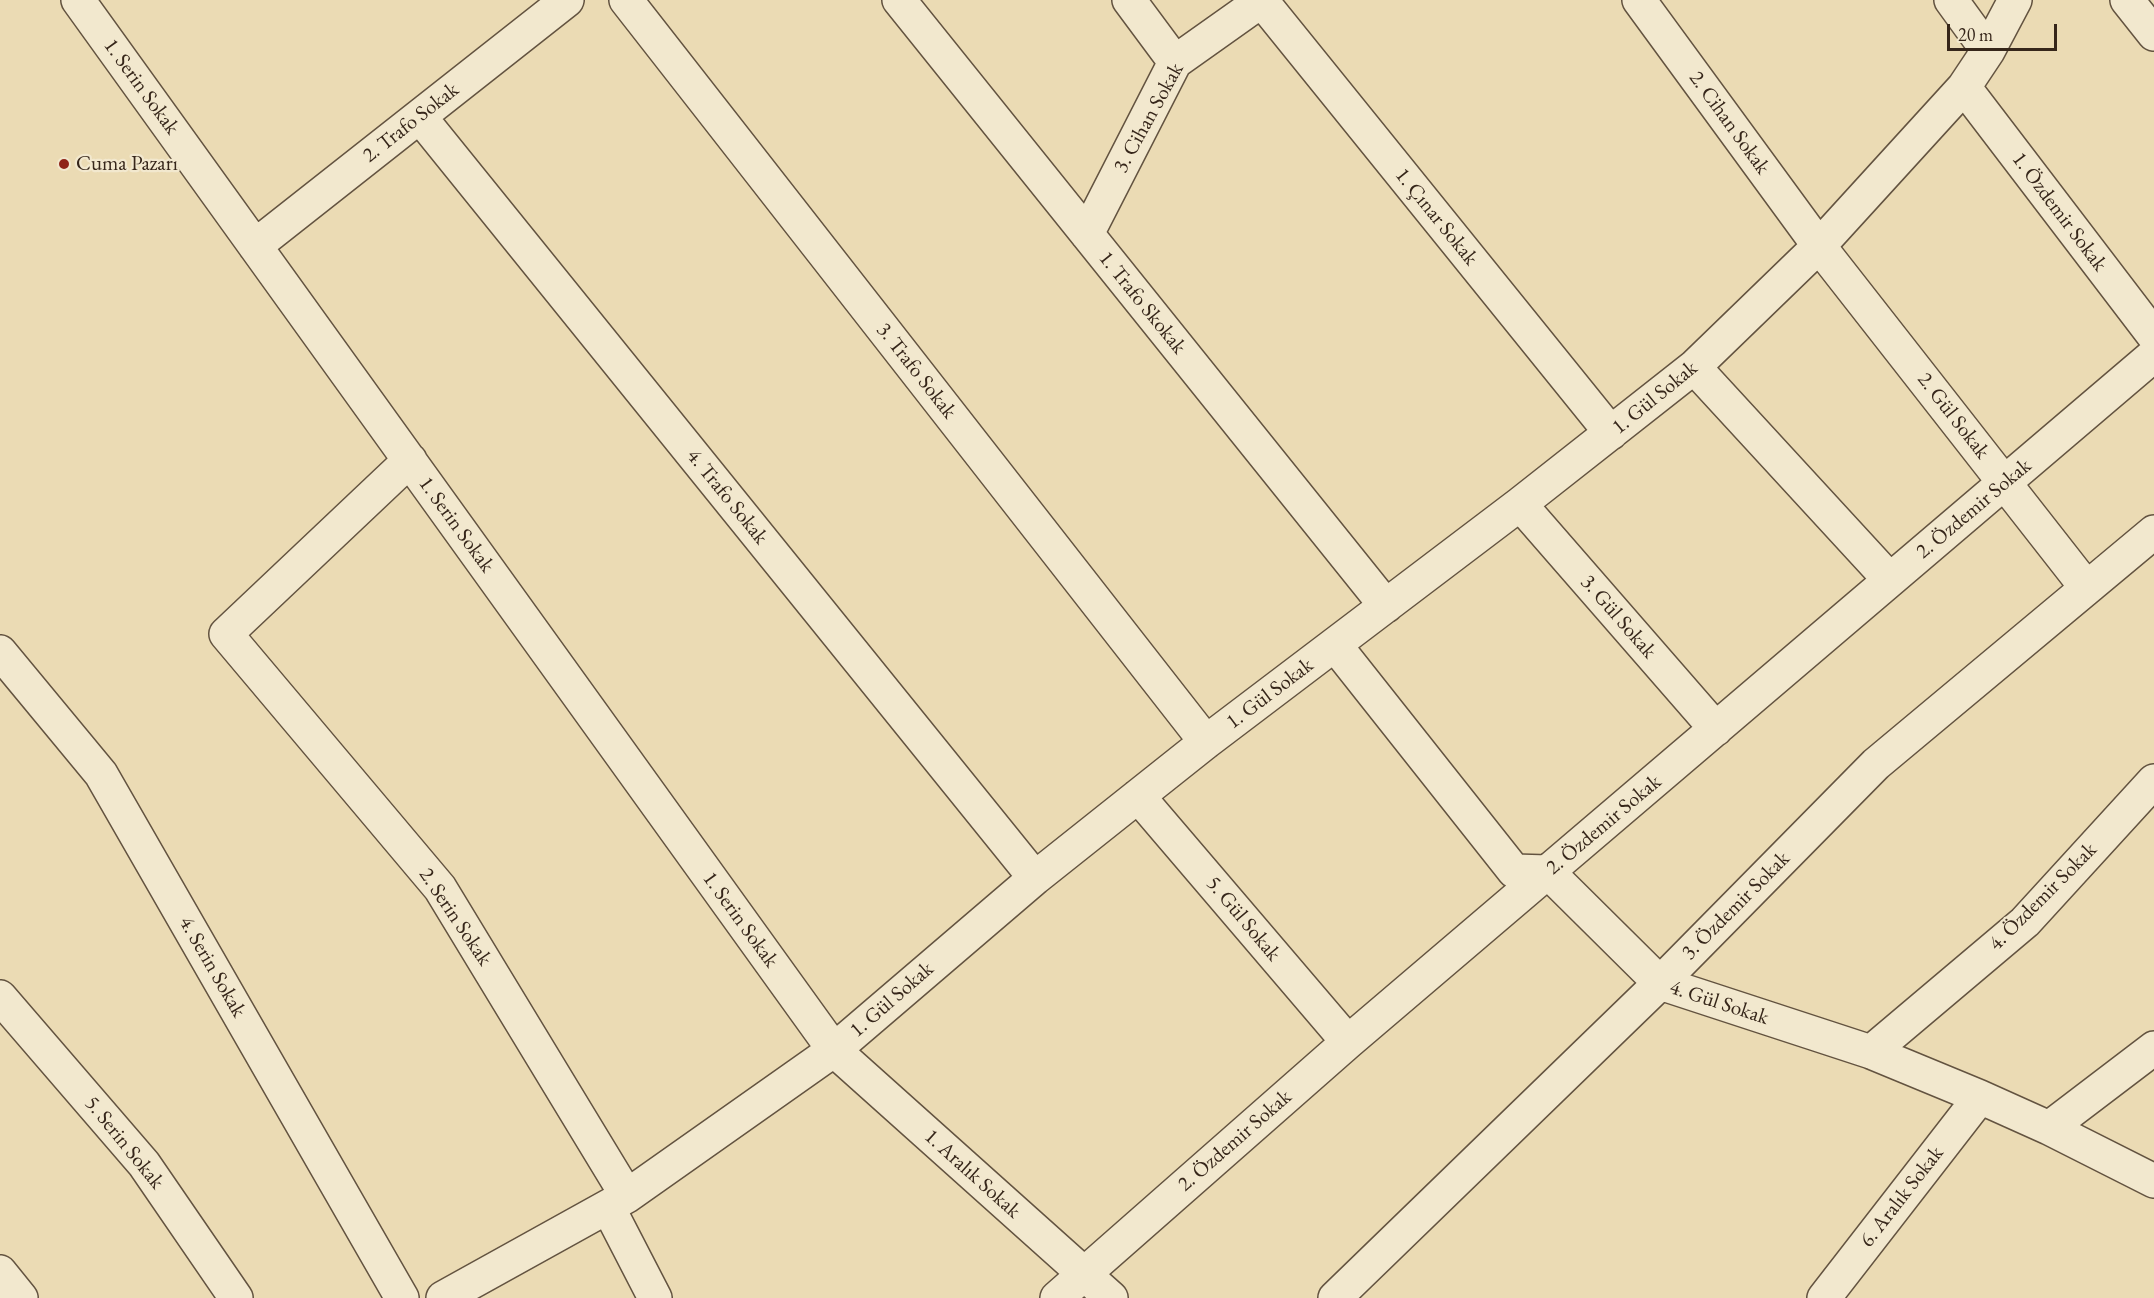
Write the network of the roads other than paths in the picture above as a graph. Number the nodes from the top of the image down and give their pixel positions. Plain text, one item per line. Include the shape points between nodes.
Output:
1 (78, 0) edge
2 (567, 0) edge
3 (626, 0) edge
4 (899, 0) edge
5 (1129, 0) edge
6 (1639, 0) edge
7 (1951, 0) edge
8 (2015, 0) edge
9 (2127, 0) edge
10 (1261, 1) edge
11 (2154, 34) edge
12 (1988, 51) junction
13 (1175, 62) junction
14 (1964, 87) junction
15 (420, 117) junction
16 (1087, 234) junction
17 (255, 246) junction
18 (1819, 246) junction
19 (2154, 336) edge
20 (2154, 355) edge
21 (1694, 367) junction
22 (1611, 433) junction
23 (410, 460) junction
24 (2005, 483) junction
25 (1520, 504) junction
26 (2154, 532) edge
27 (1890, 580) junction
28 (2086, 587) junction
29 (1386, 606) junction
30 (1335, 645) junction
31 (0, 652) edge
32 (1716, 729) junction
33 (1206, 742) junction
34 (2154, 781) edge
35 (1138, 796) junction
36 (1548, 872) junction
37 (1035, 878) junction
38 (1660, 983) junction
39 (0, 997) edge
40 (1348, 1042) junction
41 (2154, 1048) edge
42 (834, 1050) junction
43 (1871, 1052) junction
44 (1980, 1097) junction
45 (2049, 1128) junction
46 (2154, 1181) edge
47 (618, 1201) junction
48 (0, 1272) edge
49 (1084, 1274) junction
50 (21, 1298) edge
51 (236, 1298) edge
52 (402, 1298) edge
53 (444, 1298) edge
54 (655, 1298) edge
55 (1057, 1298) edge
56 (1111, 1298) edge
57 (1335, 1298) edge
58 (1824, 1298) edge

1 - 17 street, 1. Serin Sokak
2 - 15 street, 2. Trafo Sokak
3 - 33 street, 3. Trafo Sokak
4 - 16 street, 1. Trafo Skokak
5 - 13 street
6 - 18 street, 2. Cihan Sokak
7 - 12 street
8 - 12 street, 1. Gül Sokak
9 - 11 street
10 - 13 street, 3. Cihan Sokak
10 - 22 street, 1. Çınar Sokak
12 - 14 street, 1. Gül Sokak
13 - 16 street, 3. Cihan Sokak
14 - 18 street, 1. Gül Sokak
14 - 19 street, 1. Özdemir Sokak
15 - 17 street, 2. Trafo Sokak
15 - 37 street, 4. Trafo Sokak
16 - 29 street, 1. Trafo Skokak
17 - 23 street, 1. Serin Sokak
18 - 21 street, 1. Gül Sokak
18 - 24 street, 2. Gül Sokak
20 - 24 street, 2. Özdemir Sokak
21 - 22 street, 1. Gül Sokak
21 - 27 street
22 - 25 street, 1. Gül Sokak
23 - 42 street, 1. Serin Sokak
23 - 47 street, 2. Serin Sokak via 226,634 440,888
24 - 27 street, 2. Özdemir Sokak
24 - 28 street, 2. Gül Sokak
25 - 29 street, 1. Gül Sokak
25 - 32 street, 3. Gül Sokak
26 - 28 street, 3. Özdemir Sokak
27 - 32 street, 2. Özdemir Sokak
28 - 38 street, 3. Özdemir Sokak via 1876,764
29 - 30 street, 1. Gül Sokak
30 - 33 street, 1. Gül Sokak
30 - 36 street via 1514,871
31 - 52 street, 4. Serin Sokak via 101,774
32 - 36 street, 2. Özdemir Sokak
33 - 35 street, 1. Gül Sokak
34 - 43 street, 4. Özdemir Sokak via 2025,922
35 - 37 street, 1. Gül Sokak
35 - 40 street, 5. Gül Sokak
36 - 38 street, 4. Gül Sokak
36 - 40 street, 2. Özdemir Sokak
37 - 42 street, 1. Gül Sokak
38 - 43 street, 4. Gül Sokak
38 - 57 street, 3. Özdemir Sokak
39 - 51 street, 5. Serin Sokak via 144,1164
40 - 49 street, 2. Özdemir Sokak
41 - 45 street
42 - 47 street, 1. Gül Sokak
42 - 49 street, 1. Aralık Sokak
43 - 44 street, 4. Gül Sokak
44 - 45 street, 4. Gül Sokak
44 - 58 street, 6. Aralık Sokak
45 - 46 street, 4. Gül Sokak
47 - 53 street, 1. Gül Sokak
47 - 54 street, 2. Serin Sokak
48 - 50 street
49 - 55 street, 2. Özdemir Sokak
49 - 56 street, 1. Aralık Sokak

